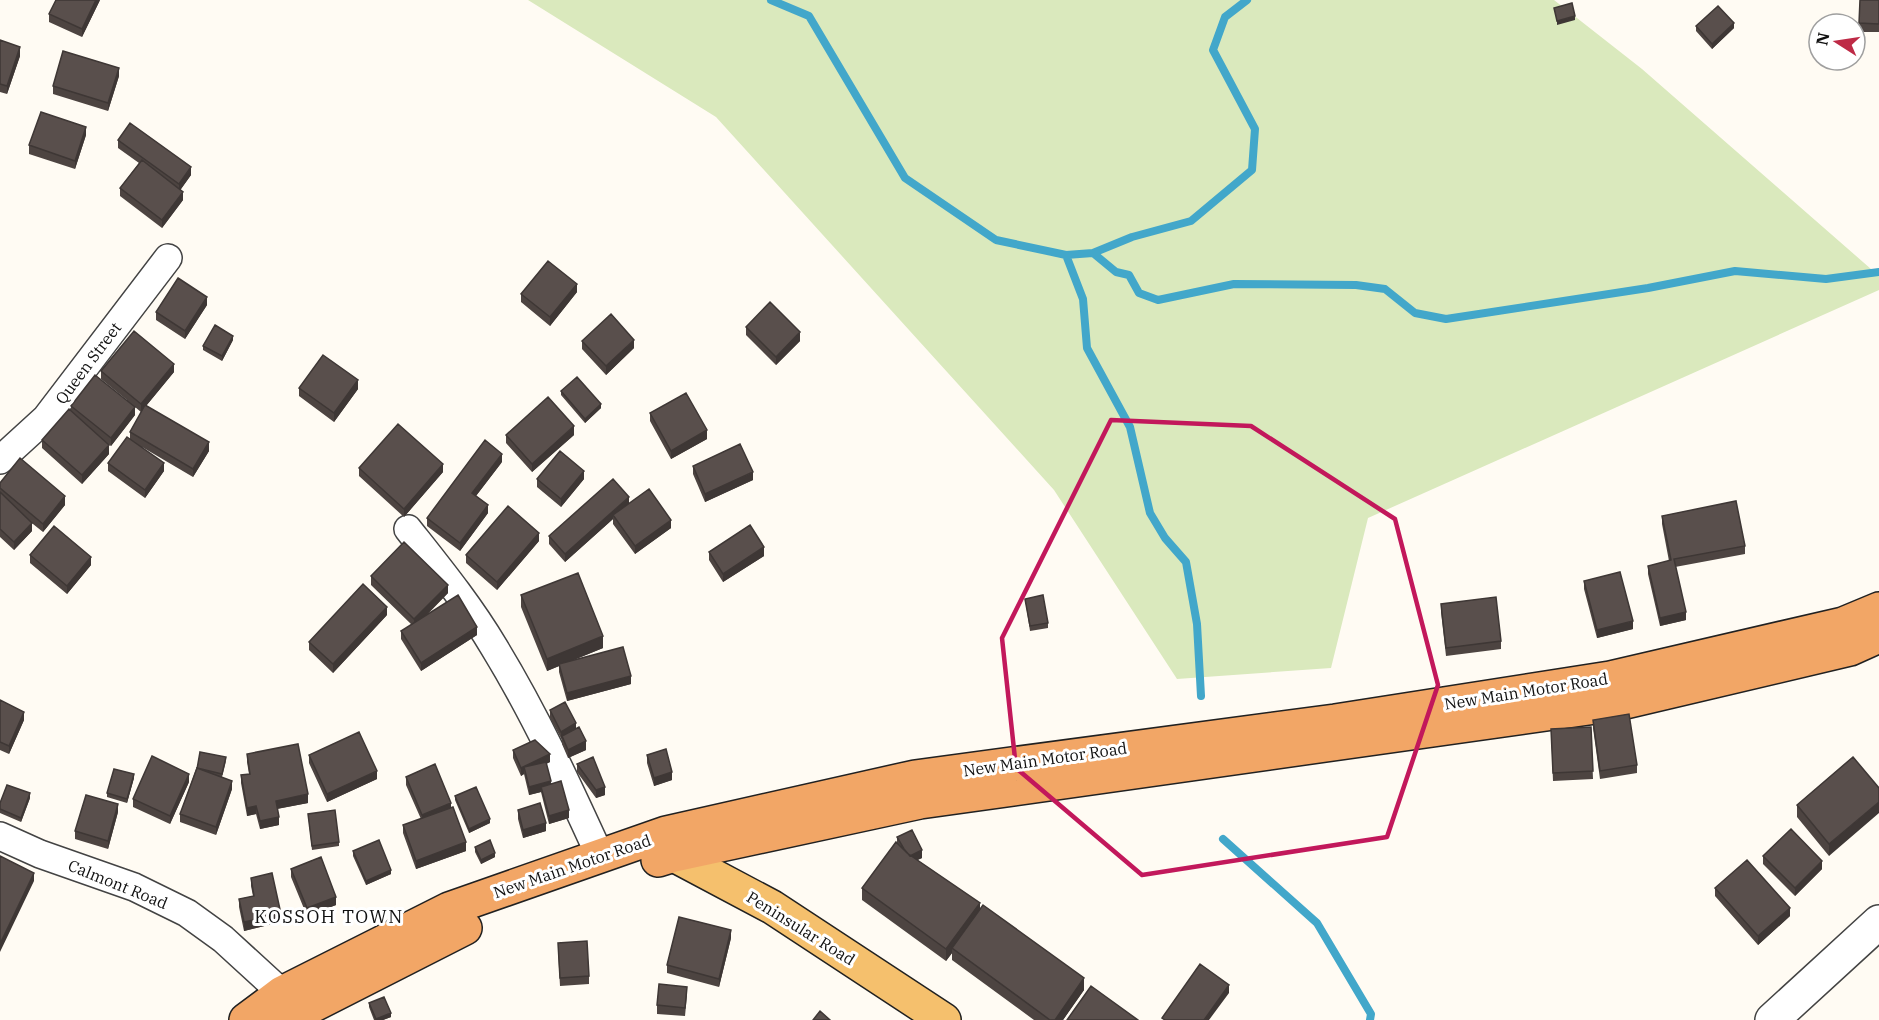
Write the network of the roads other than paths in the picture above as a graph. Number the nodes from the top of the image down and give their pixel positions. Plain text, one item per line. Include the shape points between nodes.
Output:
1 (168, 258) dead end
2 (0, 460) edge
3 (408, 529) dead end
4 (1879, 609) edge
5 (1879, 636) edge
6 (0, 836) edge
7 (670, 844) junction
8 (600, 856) junction
9 (1879, 922) edge
10 (285, 1006) edge
11 (246, 1020) edge
12 (944, 1020) edge
13 (1772, 1020) edge

1 - 2 street, Queen Street via 46,418
3 - 8 street via 495,648
4 - 7 highway, New Main Motor Road via 1843,624 1611,678 1335,721 915,777
5 - 7 highway, New Main Motor Road via 1850,649 1617,704 920,802
6 - 10 street, Calmont Road via 134,887 186,914 223,939
7 - 8 highway, New Main Motor Road
7 - 10 highway, New Main Motor Road via 457,930 298,1013
7 - 12 main road, Peninsular Road
8 - 10 highway, New Main Motor Road via 449,909
9 - 13 street
10 - 11 highway, New Main Motor Road

